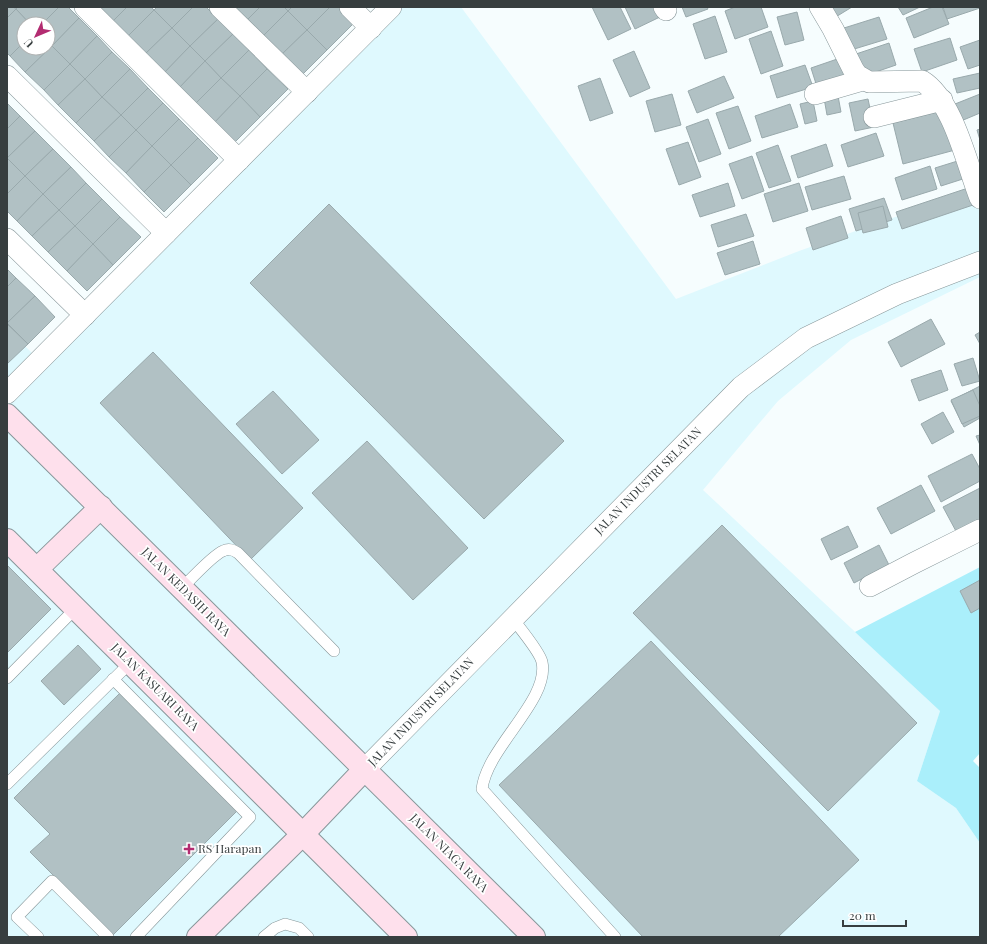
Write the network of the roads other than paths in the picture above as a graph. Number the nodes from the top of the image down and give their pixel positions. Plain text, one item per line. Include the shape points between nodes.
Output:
1 (85, 7) edge
2 (220, 7) edge
3 (350, 7) edge
4 (391, 7) edge
5 (820, 7) edge
6 (371, 28) junction
7 (7, 76) edge
8 (863, 80) junction
9 (307, 92) junction
10 (815, 94) dead end
11 (942, 100) junction
12 (874, 117) dead end
13 (239, 160) junction
14 (980, 198) edge
15 (166, 234) junction
16 (7, 239) edge
17 (980, 262) edge
18 (85, 315) junction
19 (7, 393) edge
20 (7, 415) edge
21 (101, 507) junction
22 (980, 530) edge
23 (7, 540) edge
24 (37, 569) junction
25 (870, 586) dead end
26 (182, 588) junction
27 (76, 608) junction
28 (513, 619) junction
29 (334, 651) dead end
30 (130, 663) junction
31 (7, 678) edge
32 (114, 680) junction
33 (365, 769) junction
34 (7, 784) edge
35 (302, 835) junction
36 (38, 937) edge
37 (108, 937) edge
38 (136, 937) edge
39 (198, 937) edge
40 (264, 937) edge
41 (308, 937) edge
42 (406, 937) edge
43 (534, 937) edge
44 (615, 937) edge

1 - 13 street
2 - 9 street
3 - 6 street
4 - 6 street
5 - 8 street via 853,69
6 - 9 street
7 - 15 street
8 - 10 street
8 - 11 street via 922,80
9 - 13 street
11 - 12 street
11 - 14 street via 960,139
13 - 15 street
15 - 18 street
16 - 18 street
17 - 28 street, JALAN INDUSTRI SELATAN via 897,294 806,338 741,387
18 - 19 street
20 - 21 main road, JALAN KEDASIH RAYA
21 - 24 main road
21 - 26 main road, JALAN KEDASIH RAYA
22 - 25 street
23 - 24 main road, JALAN KASUARI RAYA
24 - 27 main road, JALAN KASUARI RAYA
26 - 29 lane via 217,555 231,549 238,553
26 - 33 main road, JALAN KEDASIH RAYA
27 - 30 main road, JALAN KASUARI RAYA
27 - 31 lane
28 - 33 street, JALAN INDUSTRI SELATAN
28 - 44 lane via 542,661 542,680 535,697 497,752 483,778 482,789
30 - 32 lane
30 - 35 main road, JALAN KASUARI RAYA
32 - 34 lane
32 - 38 lane via 250,817
33 - 35 main road
33 - 43 main road, JALAN NIAGA RAYA
35 - 39 main road
35 - 42 main road
36 - 37 lane via 17,917 52,881
40 - 41 lane via 285,924 298,928

